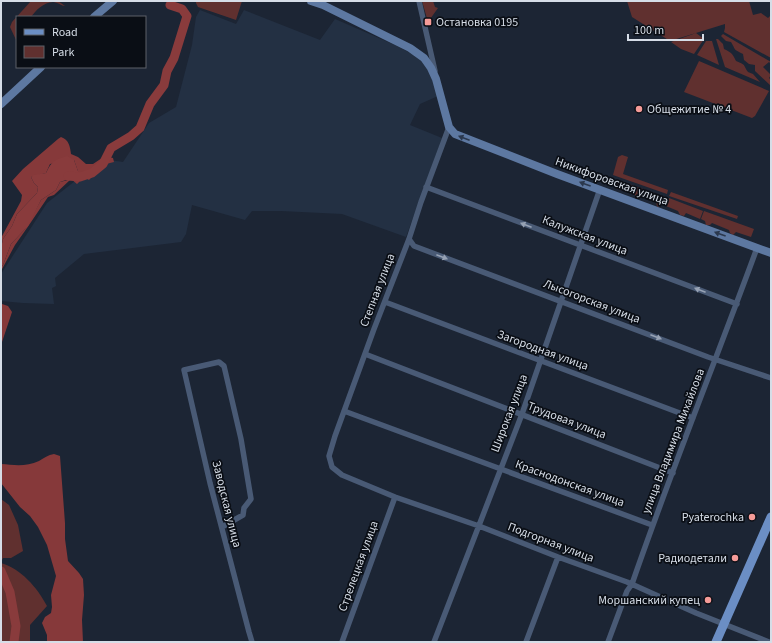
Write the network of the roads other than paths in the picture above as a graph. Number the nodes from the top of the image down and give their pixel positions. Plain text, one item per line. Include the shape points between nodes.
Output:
1 (113, 1) edge
2 (312, 1) edge
3 (419, 1) edge
4 (95, 16) edge
5 (40, 68) edge
6 (438, 85) junction
7 (1, 104) edge
8 (449, 127) junction
9 (426, 187) junction
10 (600, 190) junction
11 (409, 240) junction
12 (581, 245) junction
13 (757, 248) junction
14 (771, 253) edge
15 (385, 302) junction
16 (561, 302) junction
17 (737, 304) junction
18 (365, 354) junction
19 (716, 360) junction
20 (540, 361) junction
21 (771, 378) edge
22 (344, 411) junction
23 (522, 414) junction
24 (693, 418) junction
25 (329, 460) joint
26 (500, 469) junction
27 (673, 473) junction
28 (395, 497) junction
29 (771, 517) edge
30 (479, 526) junction
31 (652, 526) junction
32 (222, 528) junction
33 (558, 557) junction
34 (632, 584) junction
35 (724, 624) junction
36 (252, 642) edge
37 (342, 642) edge
38 (434, 642) edge
39 (526, 642) edge
40 (608, 642) edge
41 (716, 642) edge
42 (769, 642) edge

1 - 4 main road
2 - 6 main road via 416,52 429,63
3 - 6 street
5 - 7 main road
6 - 8 main road
8 - 9 street, Степная улица
10 -> 8 main road, Никифоровская улица via 458,136
9 - 11 street, Степная улица
12 -> 9 street, Калужская улица
10 - 12 street, Широкая улица
13 -> 10 main road, Никифоровская улица
11 - 15 street, Степная улица
11 -> 16 street, Лысогорская улица via 414,246
12 - 16 street, Широкая улица
17 -> 12 street, Калужская улица
13 - 14 main road, Никифоровская улица
13 - 17 street, улица Владимира Михайлова
15 - 18 street, Степная улица
15 - 20 street, Загородная улица
16 -> 19 street, Лысогорская улица
16 - 20 street, Широкая улица
17 - 19 street, улица Владимира Михайлова
18 - 22 street, Степная улица
18 - 23 street, Трудовая улица
19 - 21 street, Лысогорская улица
19 - 24 street, улица Владимира Михайлова
20 - 23 street, Широкая улица
20 - 24 street, Загородная улица
22 - 25 street, Степная улица
22 - 26 street, Краснодонская улица
23 - 26 street, Широкая улица
23 - 27 street, Трудовая улица
24 - 27 street, улица Владимира Михайлова
25 - 28 street, Подгорная улица via 333,469 342,476
26 - 30 street, Широкая улица
26 - 31 street, Краснодонская улица
27 - 31 street, улица Владимира Михайлова
28 - 30 street, Подгорная улица
28 - 37 street, Стрелецкая улица
29 - 35 main road
30 - 33 street, Подгорная улица
30 - 38 street, Широкая улица
31 - 34 street, улица Владимира Михайлова
32 - 32 street, Заводская улица via 184,370 219,362 224,366 241,439 251,499 244,508 243,515
32 - 36 street, Заводская улица
33 - 34 street, Подгорная улица
33 - 39 street
34 - 35 street, Подгорная улица
34 - 40 street, улица Владимира Михайлова
35 - 41 main road
35 - 42 street, Подгорная улица

